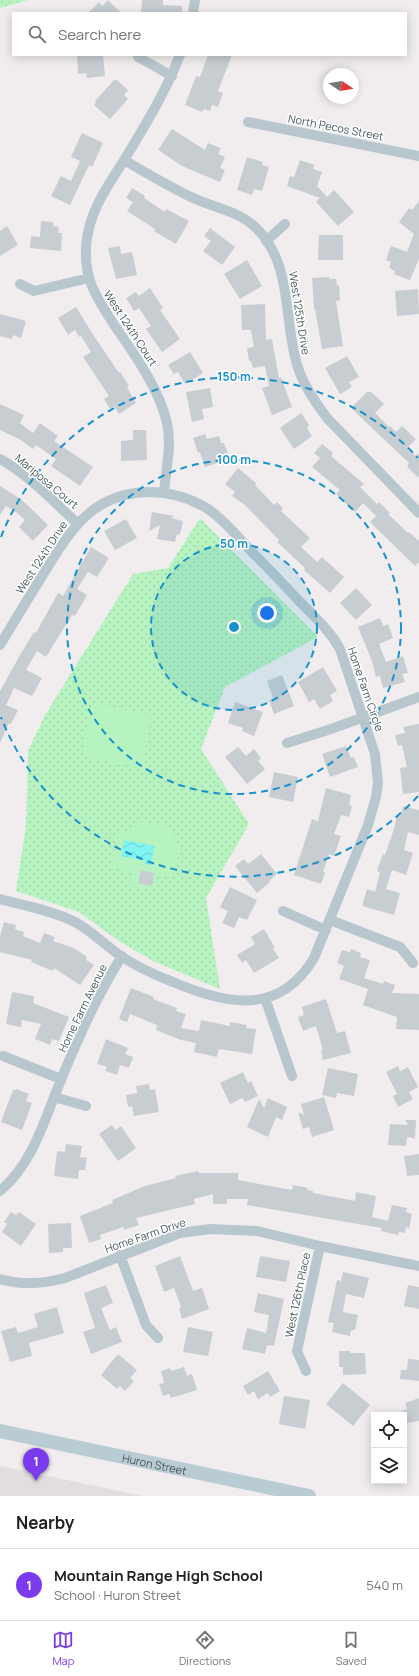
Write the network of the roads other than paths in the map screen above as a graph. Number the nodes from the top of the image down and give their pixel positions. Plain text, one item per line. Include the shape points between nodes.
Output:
1 (195, 0) edge
2 (193, 12) edge
3 (180, 56) edge
4 (138, 57) dead end
5 (172, 76) junction
6 (248, 122) dead end
7 (419, 156) edge
8 (124, 160) junction
9 (285, 224) dead end
10 (266, 241) junction
11 (89, 278) junction
12 (20, 284) dead end
13 (0, 459) edge
14 (164, 492) junction
15 (419, 513) edge
16 (77, 523) junction
17 (0, 645) edge
18 (419, 697) edge
19 (363, 718) junction
20 (287, 743) dead end
21 (0, 898) edge
22 (283, 911) dead end
23 (328, 925) junction
24 (122, 956) junction
25 (413, 963) dead end
26 (265, 998) junction
27 (3, 1056) dead end
28 (292, 1076) dead end
29 (61, 1080) junction
30 (54, 1097) junction
31 (86, 1106) dead end
32 (0, 1191) edge
33 (320, 1246) junction
34 (120, 1255) junction
35 (419, 1266) edge
36 (0, 1279) edge
37 (158, 1338) dead end
38 (306, 1371) dead end
39 (0, 1431) edge
40 (309, 1496) edge

1 - 2 street
3 - 5 street, West 124th Court
4 - 5 street
5 - 8 street, West 124th Court
6 - 7 street, North Pecos Street
8 - 10 street, West 125th Drive via 192,198 240,217 253,226
8 - 11 street, West 124th Court via 102,195 89,226 86,249
9 - 10 street
10 - 15 street, West 125th Drive via 281,270 295,357 302,380 327,418
11 - 12 street via 34,291
11 - 14 street, West 124th Court via 96,297 154,387 164,412 169,447
13 - 16 street, Mariposa Court via 36,485
14 - 16 street, West 124th Drive via 142,492 118,497 95,508
14 - 19 street, Home Farm Circle via 187,498 213,513 327,630 340,649
16 - 17 street, West 124th Drive via 60,546
18 - 19 street
19 - 20 street
19 - 23 street, Home Farm Circle via 376,762 376,797 368,825
21 - 24 street via 73,921
22 - 23 street
23 - 25 street via 400,947
23 - 26 street via 314,958 301,976 282,990
24 - 26 street via 156,975 212,997 237,1001
24 - 29 street, Home Farm Avenue via 102,990
26 - 28 street
27 - 29 street
29 - 30 street, Home Farm Avenue
30 - 31 street
30 - 32 street, Home Farm Avenue via 39,1138 22,1168
33 - 34 street, Home Farm Drive via 257,1231 210,1229 180,1233
33 - 35 street, Home Farm Drive
33 - 38 street, West 126th Place via 297,1351
34 - 36 street, Home Farm Drive via 47,1283 27,1284
34 - 37 street via 146,1325
39 - 40 main road, Huron Street

